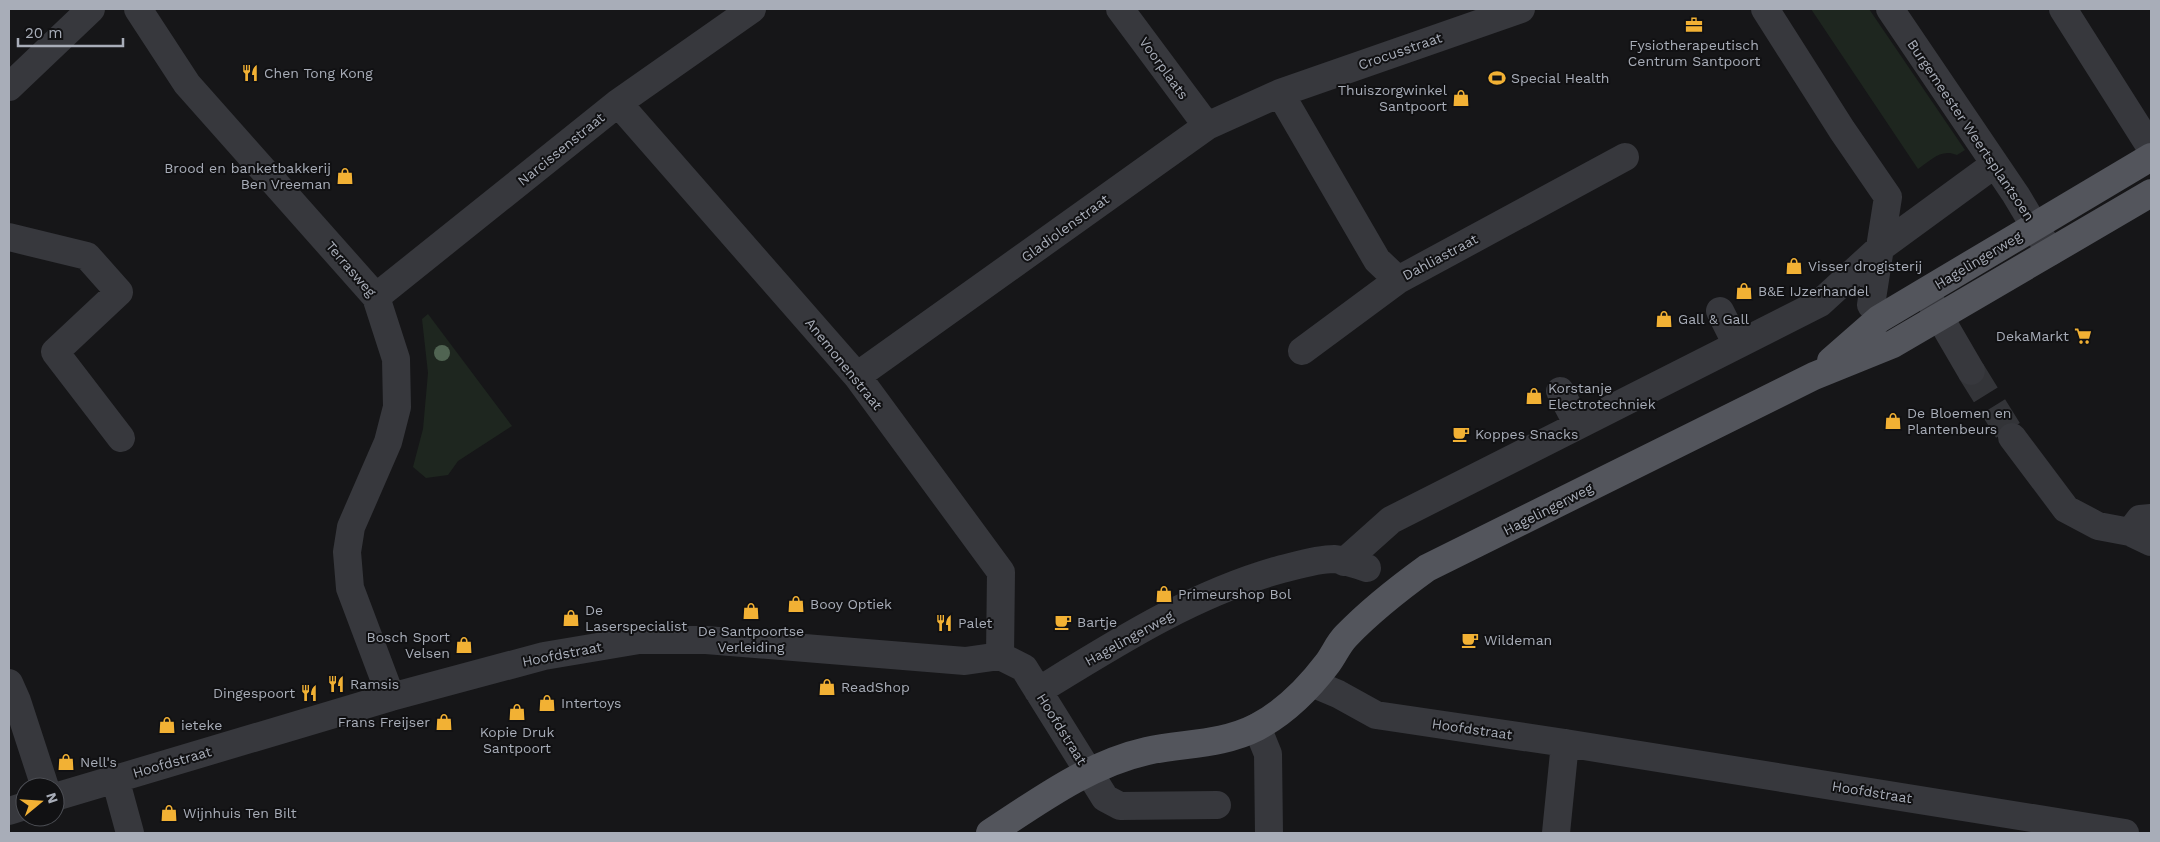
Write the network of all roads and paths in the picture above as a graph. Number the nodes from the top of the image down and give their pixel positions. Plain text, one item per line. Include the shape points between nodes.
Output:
1 (92, 9) edge
2 (138, 9) edge
3 (752, 9) edge
4 (1120, 9) edge
5 (1521, 9) edge
6 (1765, 9) edge
7 (1890, 9) edge
8 (2063, 9) edge
9 (9, 87) edge
10 (1280, 93) junction
11 (618, 103) junction
12 (1207, 126) junction
13 (2151, 148) edge
14 (1625, 157) dead end
15 (2151, 157) edge
16 (1995, 164) junction
17 (2151, 193) edge
18 (2035, 227) junction
19 (9, 238) edge
20 (1880, 248) junction
21 (2050, 252) junction
22 (1398, 280) junction
23 (1925, 292) junction
24 (376, 297) junction
25 (1871, 305) dead end
26 (1720, 311) dead end
27 (1940, 318) junction
28 (1737, 345) junction
29 (1302, 351) dead end
30 (1971, 371) tunnel mouth
31 (858, 376) junction
32 (1814, 376) junction
33 (1560, 391) dead end
34 (1578, 425) junction
35 (2012, 436) tunnel mouth
36 (121, 438) dead end
37 (2144, 531) edge
38 (1000, 656) junction
39 (9, 683) edge
40 (1312, 683) junction
41 (1038, 690) junction
42 (391, 697) junction
43 (1257, 727) junction
44 (1565, 743) junction
45 (1089, 772) junction
46 (42, 777) edge
47 (115, 778) junction
48 (65, 795) edge
49 (1217, 805) dead end
50 (130, 833) edge
51 (990, 833) edge
52 (1269, 833) edge
53 (1556, 833) edge
54 (2125, 833) edge

1 - 9 street
2 - 24 street, Terrasweg via 186,84
3 - 11 street, Narcissenstraat
4 - 12 street, Voorplaats
5 - 10 street, Crocusstraat
6 - 20 street via 1888,197
7 - 16 street, Burgemeester Weertsplantsoen
8 - 13 street
10 - 12 street, Gladiolenstraat
10 - 22 street, Dahliastraat via 1377,260
11 - 24 street, Narcissenstraat
11 - 31 street, Anemonenstraat
12 - 31 street, Gladiolenstraat
14 - 22 street, Dahliastraat
15 - 18 main road, Hagelingerweg
16 - 18 street, Burgemeester Weertsplantsoen
16 - 20 street
17 - 21 main road, Hagelingerweg
18 - 21 street, Burgemeester Weertsplantsoen
18 - 23 main road, Hagelingerweg
19 - 36 street via 87,256 119,292 55,352
20 - 25 street
20 - 28 street via 1820,303
21 - 27 main road, Hagelingerweg
22 - 29 street
23 - 27 street
23 - 32 main road, Hagelingerweg via 1879,319
24 - 42 street, Terrasweg via 396,359 397,407 388,442 351,527 347,552 350,588
26 - 28 street
27 - 30 street
27 - 32 main road, Hagelingerweg via 1894,344
28 - 34 street
31 - 38 street, Anemonenstraat via 1000,572
32 - 40 main road, Hagelingerweg via 1427,568 1389,595 1344,637
33 - 34 street
34 - 41 street, Hagelingerweg via 1391,520 1356,565 1334,559 1257,576 1154,622
35 - 37 street via 2066,509 2098,526
38 - 41 street, Hoofdstraat via 1024,668
38 - 42 street, Hoofdstraat via 965,661 706,640 640,640 544,656
39 - 46 street
40 - 43 main road, Hoofdstraat via 1286,709
40 - 44 street, Hoofdstraat via 1376,715
41 - 45 street, Hoofdstraat
42 - 47 street, Hoofdstraat
43 - 45 main road, Hoofdstraat via 1230,738 1147,751
43 - 52 street via 1268,754
44 - 53 street
44 - 54 street, Hoofdstraat
45 - 49 street via 1105,798 1120,806
45 - 51 main road
47 - 48 street, Hoofdstraat
47 - 50 street

